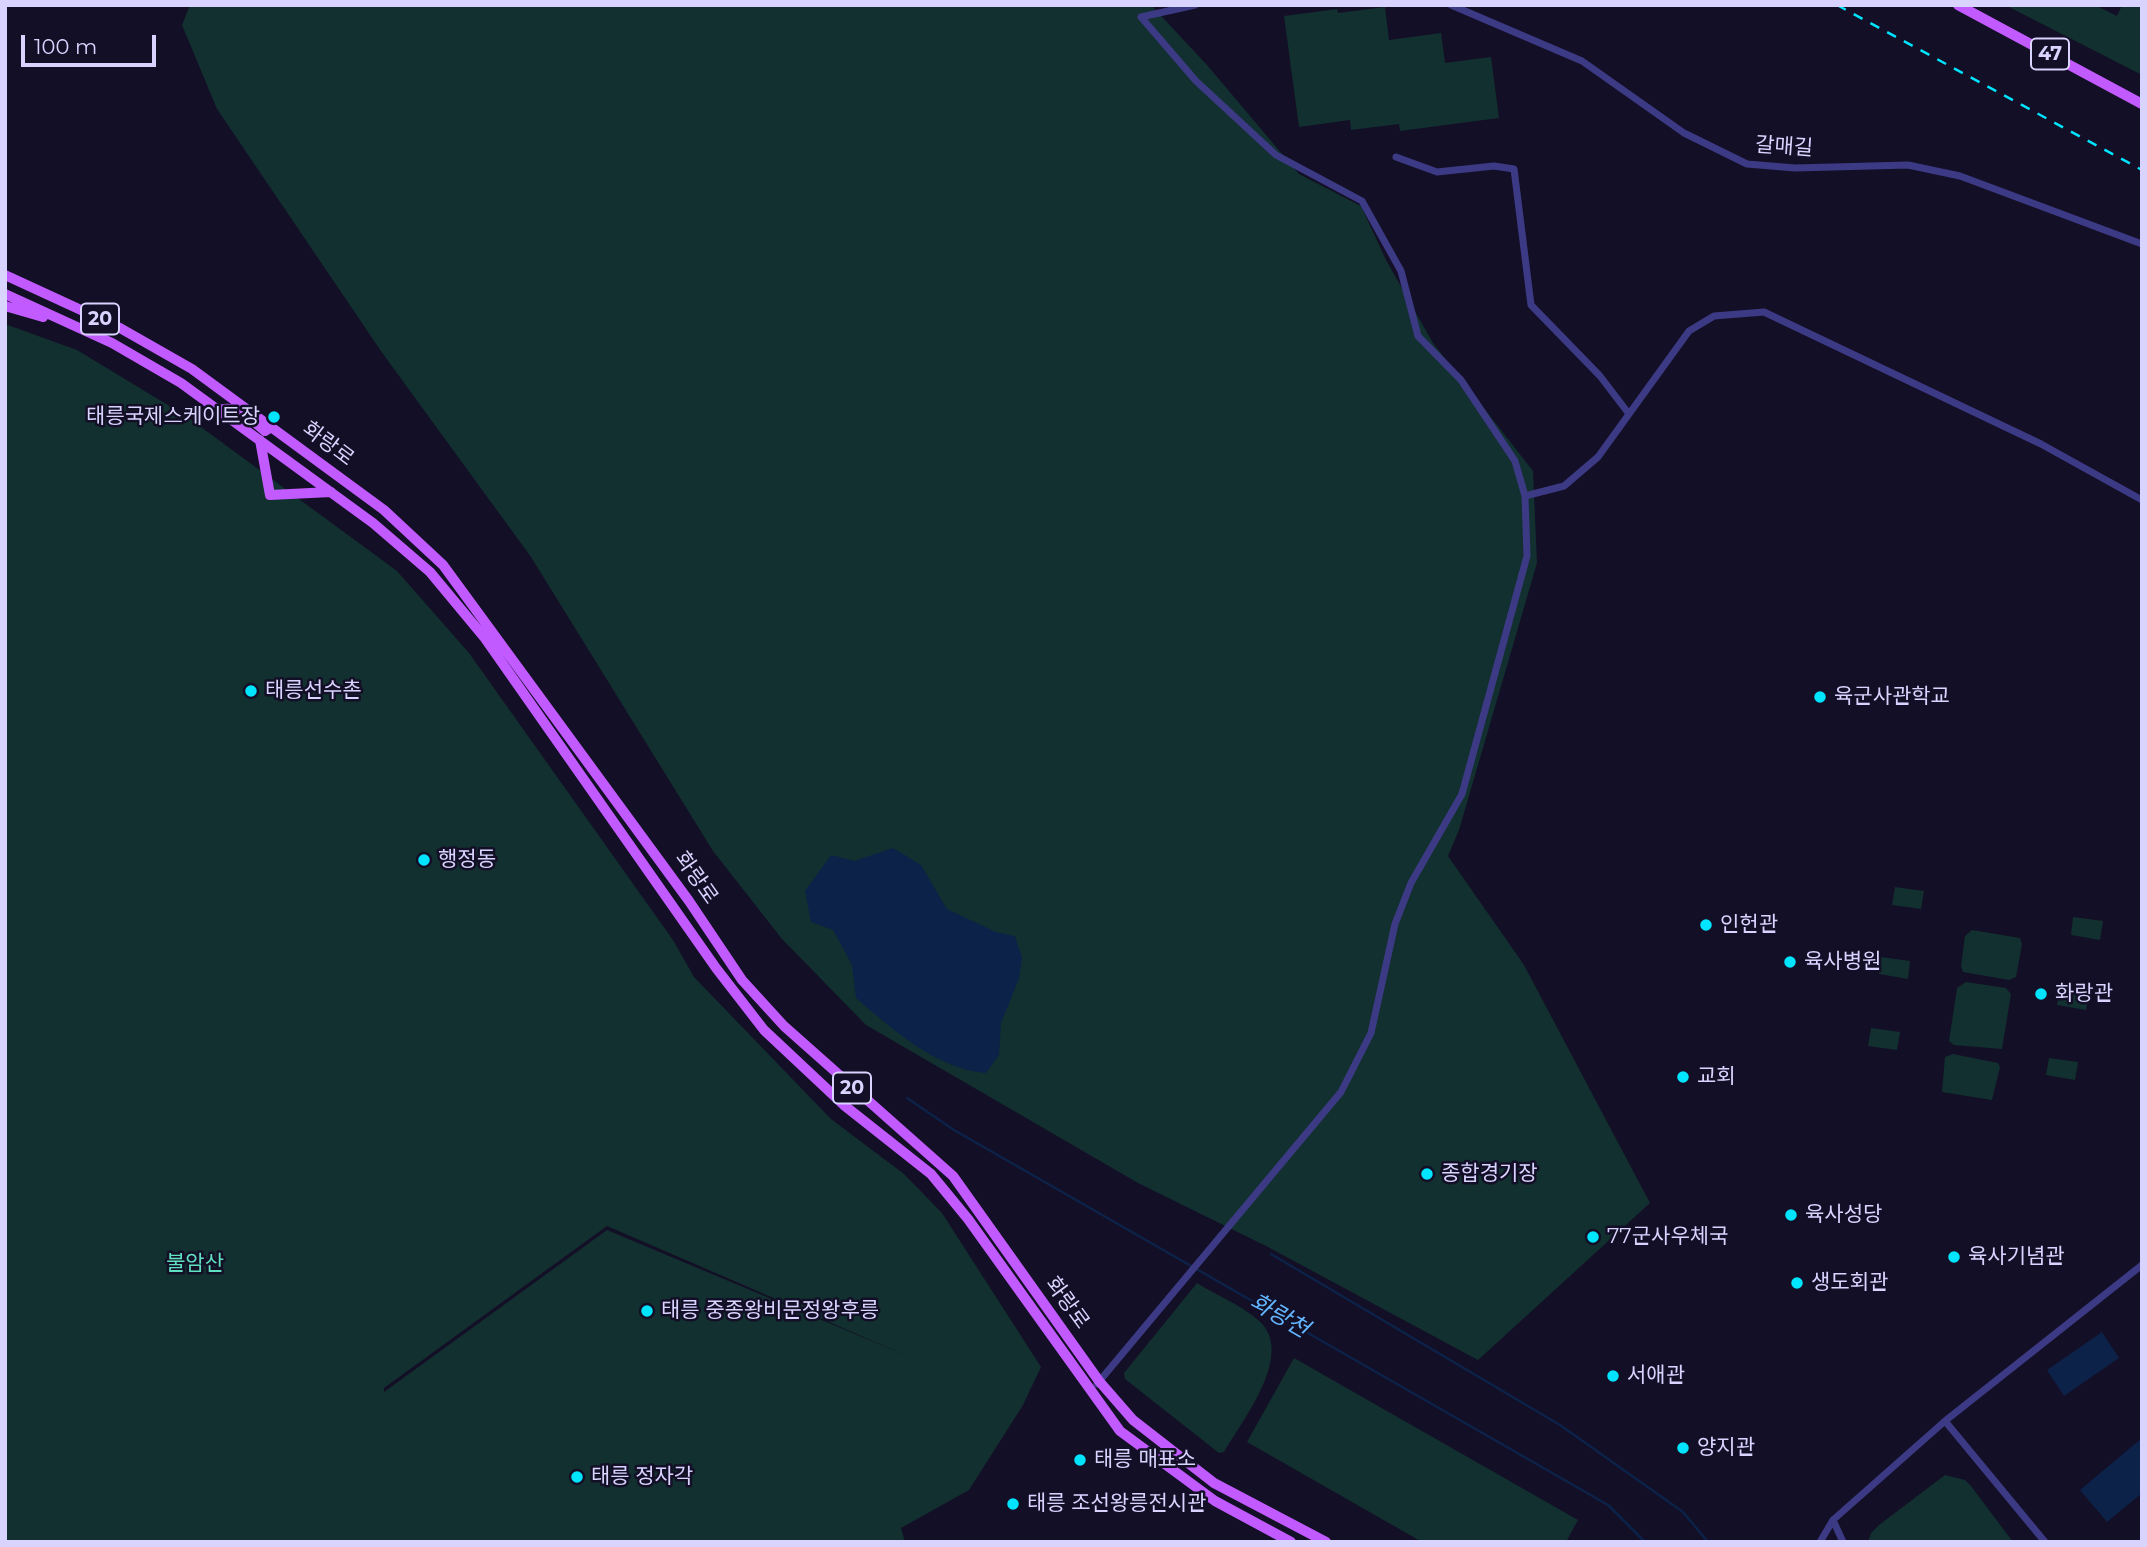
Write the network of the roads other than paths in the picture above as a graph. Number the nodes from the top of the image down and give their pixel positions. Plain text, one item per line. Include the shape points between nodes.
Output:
1 (1195, 5) edge
2 (1451, 5) edge
3 (1958, 5) edge
4 (2142, 104) edge
5 (1396, 157) dead end
6 (2142, 244) edge
7 (5, 275) edge
8 (5, 294) edge
9 (5, 306) edge
10 (77, 327) junction
11 (219, 410) junction
12 (1629, 414) junction
13 (267, 423) junction
14 (260, 440) junction
15 (330, 491) junction
16 (1525, 496) junction
17 (2142, 500) edge
18 (384, 510) junction
19 (2142, 1265) edge
20 (1100, 1381) junction
21 (1091, 1391) junction
22 (1945, 1421) junction
23 (1833, 1520) junction
24 (1292, 1542) edge
25 (1326, 1542) edge
26 (1820, 1542) edge
27 (1843, 1542) edge
28 (2045, 1542) edge

1 - 16 street via 1141,16 1196,81 1276,155 1362,201 1401,271 1419,335 1461,380 1515,461
2 - 6 street, 갈매길 via 1582,61 1684,133 1747,164 1795,168 1908,165 1960,176
3 - 4 main road, 47
5 - 12 street via 1437,172 1494,166 1514,169 1531,305 1600,376
7 - 13 main road, 화랑로 / 20 via 155,347
8 - 10 main road, 화랑로 / 20
9 - 10 main road
10 - 11 main road, 화랑로 / 20 via 147,362
11 - 13 main road via 238,410 265,430
11 - 14 main road, 화랑로 / 20
12 - 16 street via 1598,457 1564,486
12 - 17 street via 1689,331 1714,316 1764,312 2041,444
13 - 18 main road, 화랑로 / 20
14 - 15 main road, 화랑로 / 20
14 - 15 main road via 270,495
15 - 18 main road via 327,480 333,478 374,509
15 - 21 main road, 화랑로 / 20 via 438,581 484,637 764,1030 845,1106 931,1174
16 - 20 street via 1527,556 1462,794 1411,883 1395,924 1371,1033 1340,1092
18 - 20 main road, 화랑로 / 20 via 443,565 481,614 743,980 784,1026 953,1176
19 - 22 street
20 - 21 street
20 - 25 main road, 화랑로 / 20 via 1133,1420 1214,1483
21 - 24 main road, 화랑로 / 20 via 1120,1431 1173,1471 1215,1502
22 - 23 street
22 - 28 street
23 - 26 street
23 - 27 street

